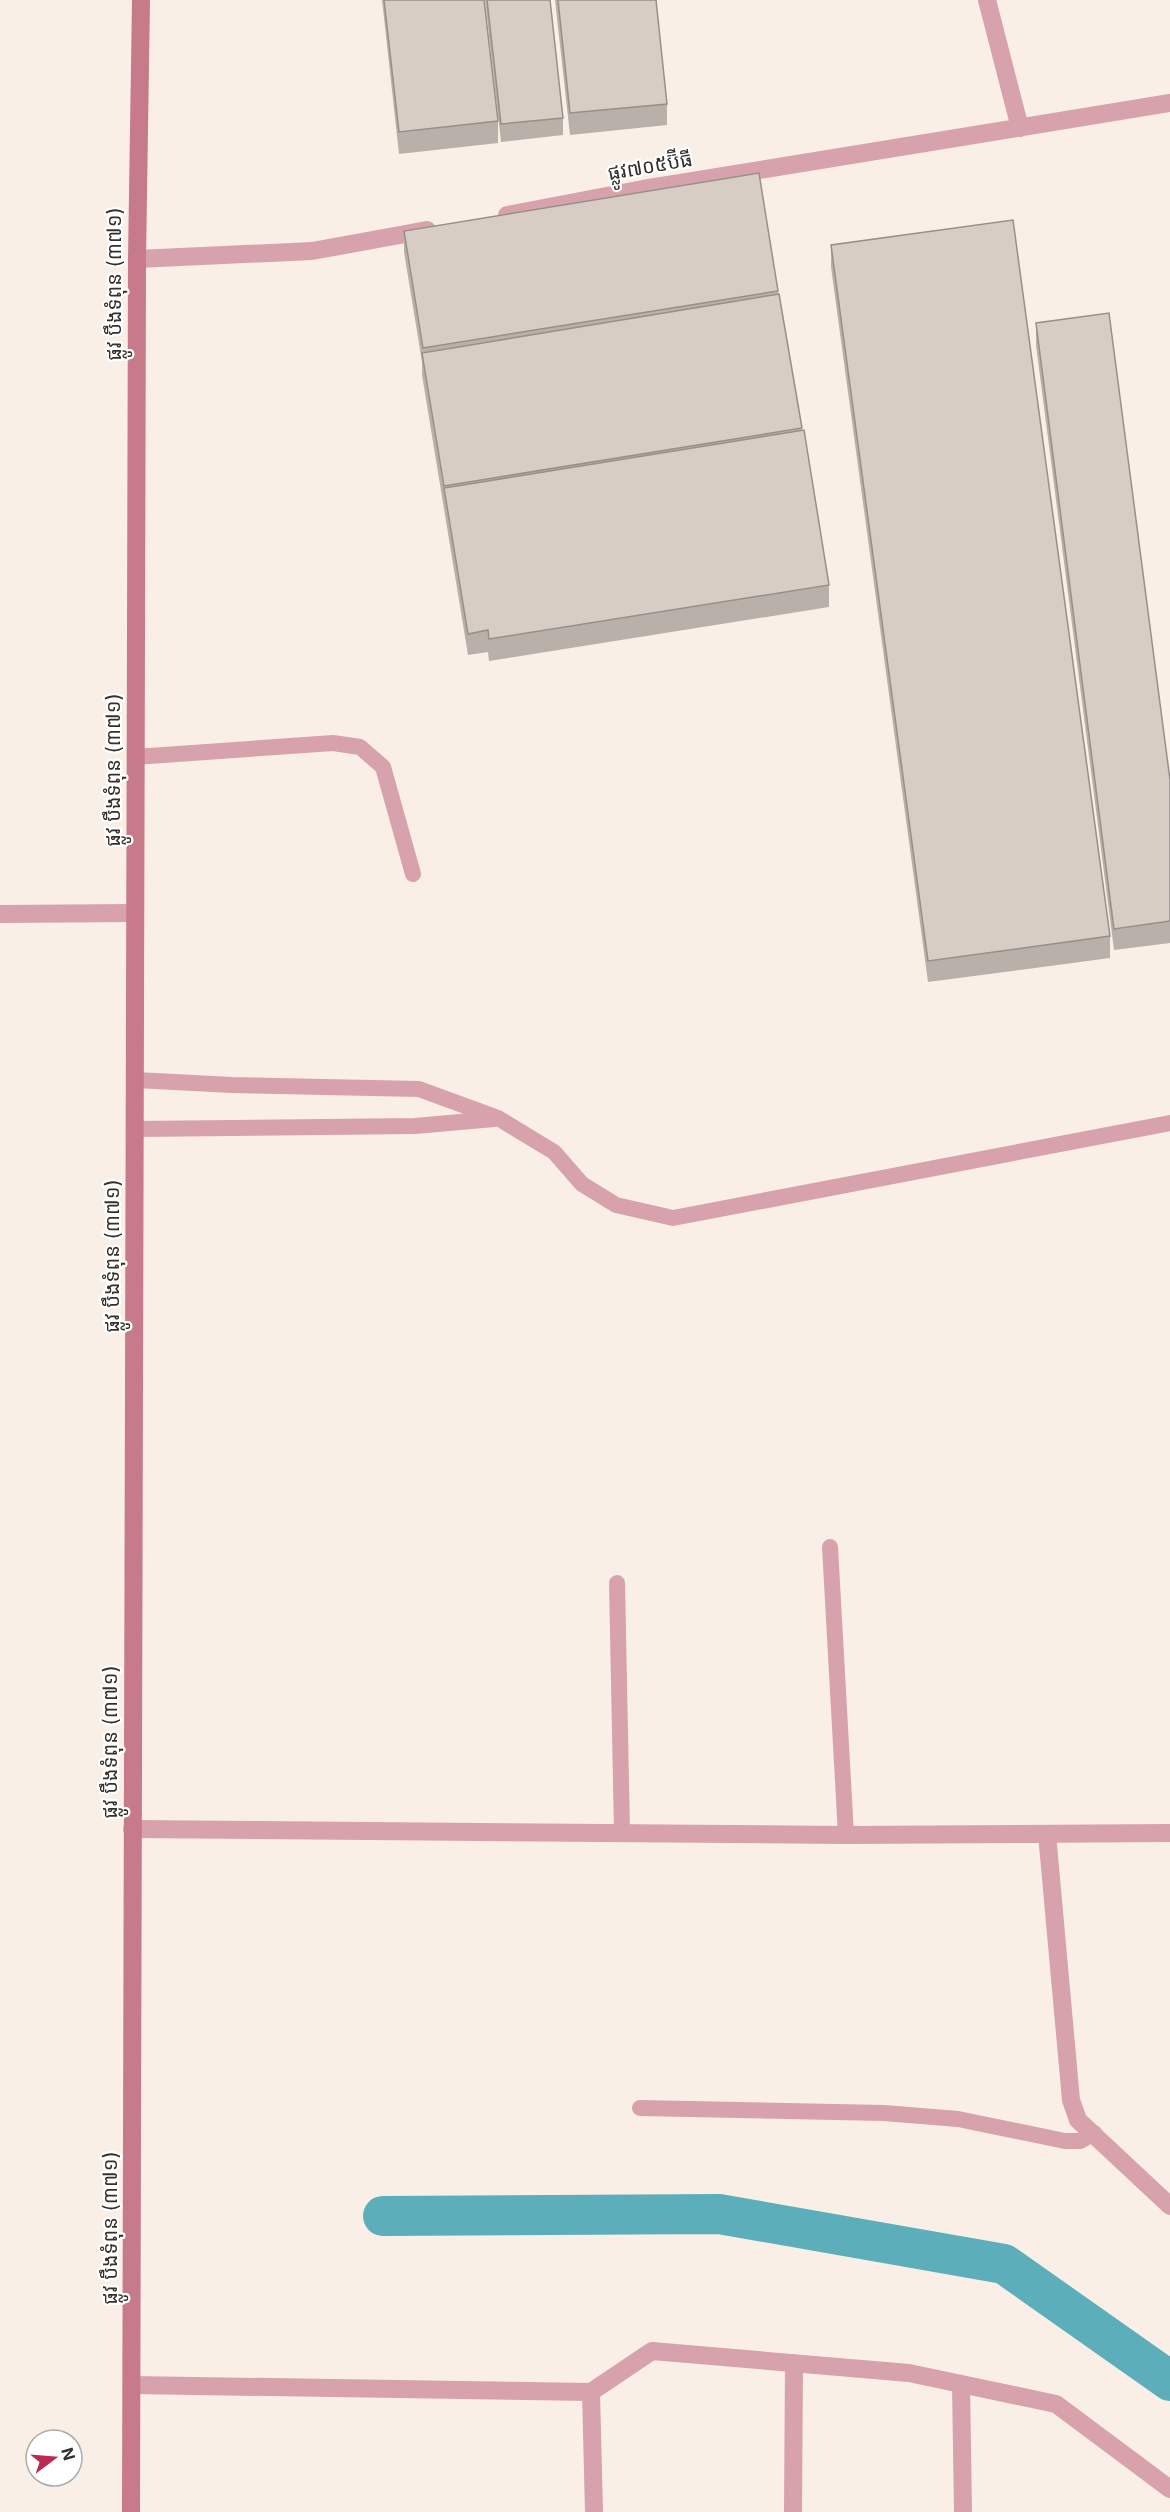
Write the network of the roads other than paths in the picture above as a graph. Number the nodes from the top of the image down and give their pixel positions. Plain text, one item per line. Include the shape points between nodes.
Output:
1 (141, 0) edge
2 (987, 0) edge
3 (1170, 104) edge
4 (1020, 128) junction
5 (495, 217) edge
6 (449, 225) edge
7 (137, 260) junction
8 (135, 758) junction
9 (413, 874) dead end
10 (135, 913) junction
11 (0, 914) edge
12 (136, 1080) junction
13 (498, 1118) junction
14 (1170, 1124) edge
15 (135, 1129) junction
16 (830, 1547) dead end
17 (616, 1583) dead end
18 (132, 1828) junction
19 (622, 1832) junction
20 (1170, 1833) edge
21 (1047, 1834) junction
22 (846, 1835) junction
23 (640, 2108) dead end
24 (1094, 2133) junction
25 (1170, 2206) edge
26 (794, 2363) junction
27 (961, 2384) junction
28 (133, 2385) junction
29 (591, 2392) junction
30 (1170, 2489) edge
31 (131, 2512) edge
32 (594, 2512) edge
33 (793, 2512) edge
34 (963, 2512) edge

1 - 7 main road, ផ្លូវ បឹងទំពុន (៣៧១)
2 - 4 street
3 - 4 street, ផ្លូវ៧០៥ប៊ីធី
4 - 5 street, ផ្លូវ៧០៥ប៊ីធី
6 - 7 street via 312,251
7 - 8 main road, ផ្លូវ បឹងទំពុន (៣៧១)
8 - 9 lane via 333,743 360,747 382,767
8 - 10 main road, ផ្លូវ បឹងទំពុន (៣៧១)
10 - 11 street
10 - 12 main road, ផ្លូវ បឹងទំពុន (៣៧១)
12 - 13 lane via 419,1089
12 - 15 main road, ផ្លូវ បឹងទំពុន (៣៧១)
13 - 14 lane via 554,1152 582,1184 616,1205 673,1218
13 - 15 lane via 415,1126
15 - 18 main road, ផ្លូវ បឹងទំពុន (៣៧១)
16 - 22 lane
17 - 19 lane
18 - 19 street
18 - 28 main road, ផ្លូវ បឹងទំពុន (៣៧១)
19 - 22 street
20 - 21 street
21 - 22 street
21 - 24 street via 1071,2100 1078,2120
23 - 24 lane via 884,2112 958,2119 1065,2141 1080,2141
24 - 25 street
26 - 27 street via 909,2373
26 - 29 street via 652,2351
26 - 33 street
27 - 30 street via 1056,2404
27 - 34 street
28 - 29 street
28 - 31 main road, ផ្លូវ បឹងទំពុន (៣៧១)
29 - 32 street

